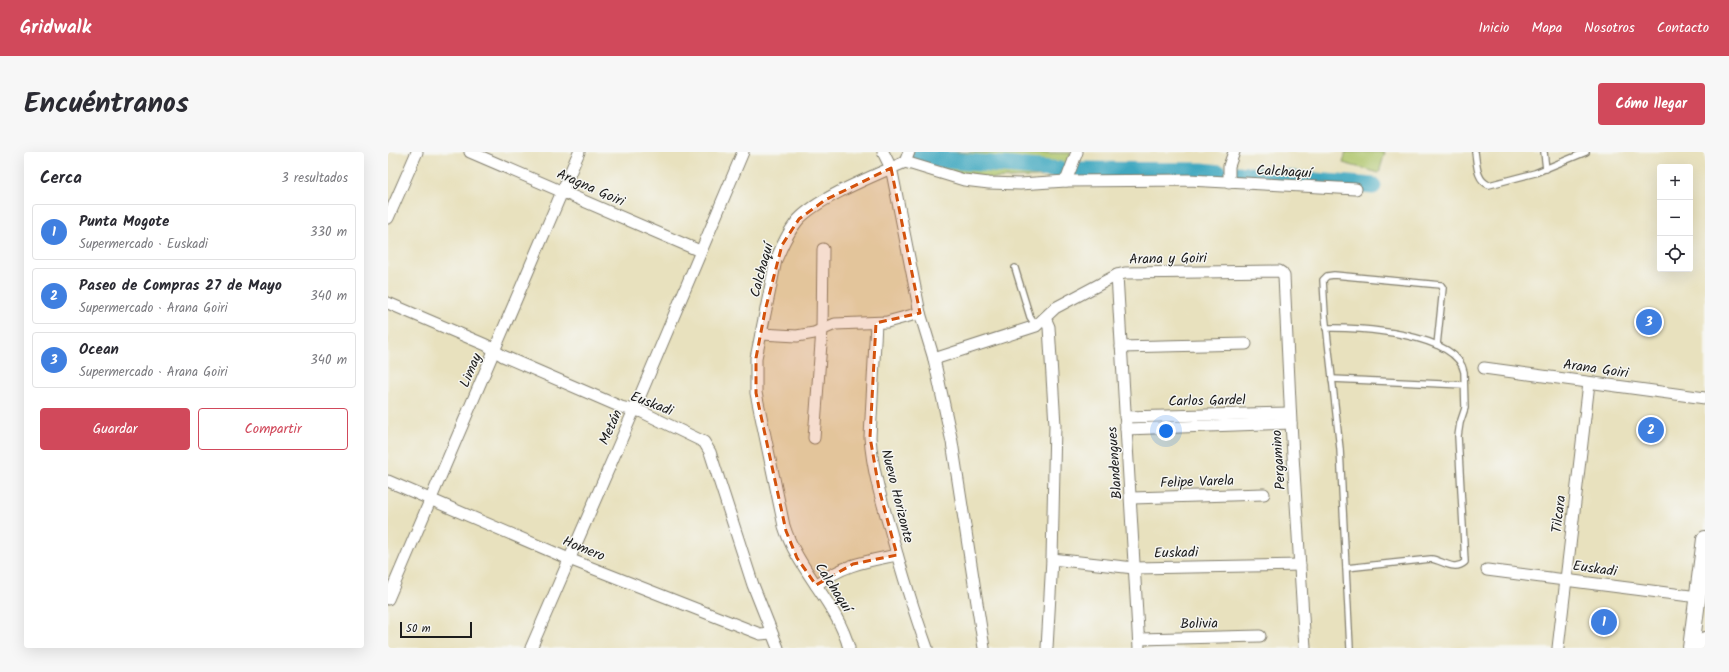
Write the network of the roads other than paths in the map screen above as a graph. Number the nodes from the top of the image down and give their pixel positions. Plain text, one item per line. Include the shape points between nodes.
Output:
1 (417, 152) edge
2 (470, 152) edge
3 (579, 152) edge
4 (743, 152) edge
5 (883, 152) edge
6 (1077, 152) edge
7 (1234, 152) edge
8 (1475, 152) edge
9 (1544, 152) edge
10 (1586, 152) edge
11 (907, 157) edge
12 (891, 168) junction
13 (1546, 169) junction
14 (1066, 181) junction
15 (1229, 183) junction
16 (1356, 189) dead end
17 (562, 191) junction
18 (388, 218) edge
19 (823, 249) dead end
20 (700, 251) junction
21 (1015, 268) dead end
22 (1279, 271) joint
23 (1117, 275) junction
24 (388, 303) edge
25 (920, 313) junction
26 (1045, 318) junction
27 (876, 323) junction
28 (1036, 326) junction
29 (1326, 328) junction
30 (822, 330) junction
31 (761, 334) junction
32 (1246, 344) dead end
33 (1437, 345) junction
34 (1121, 347) junction
35 (495, 351) junction
36 (934, 359) junction
37 (1484, 368) dead end
38 (1332, 379) junction
39 (1589, 382) junction
40 (1464, 385) junction
41 (1705, 398) edge
42 (634, 410) junction
43 (1290, 418) junction
44 (1125, 423) junction
45 (814, 438) dead end
46 (388, 481) edge
47 (1264, 494) dead end
48 (1132, 498) junction
49 (431, 499) junction
50 (1705, 539) edge
51 (897, 555) junction
52 (569, 559) junction
53 (1052, 559) junction
54 (1300, 565) junction
55 (1134, 568) junction
56 (1346, 568) junction
57 (1487, 570) dead end
58 (1566, 579) junction
59 (816, 585) junction
60 (1698, 597) junction
61 (388, 600) edge
62 (771, 633) junction
63 (1260, 636) dead end
64 (1705, 640) edge
65 (1139, 643) edge
66 (531, 648) edge
67 (778, 648) edge
68 (849, 648) edge
69 (927, 648) edge
70 (984, 648) edge
71 (1047, 648) edge
72 (1305, 648) edge
73 (1350, 648) edge
74 (1558, 648) edge
75 (1691, 648) edge
76 (1704, 648) edge

1 - 18 street
2 - 17 street, Aragna Goiri
3 - 17 street, Limay
4 - 20 street, Metán
5 - 12 street
6 - 14 street
7 - 15 street via 1229,166
8 - 13 lane via 1480,178 1489,185
9 - 13 lane
10 - 13 lane
11 - 12 street, Calchaquí
11 - 14 street, Calchaquí via 964,180 1020,184
12 - 25 street
12 - 31 street, Calchaquí via 825,200 799,219 791,229 776,260
14 - 15 street, Calchaquí via 1182,180
15 - 16 street, Calchaquí
17 - 20 street, Aragna Goiri
17 - 35 street, Limay
19 - 30 street
20 - 42 street, Metán
21 - 28 lane via 1030,317
22 - 23 street, Arana y Goiri
22 - 43 street, Pergamino via 1284,276
23 - 26 street, Arana y Goiri via 1055,308
23 - 34 street, Blandengues
24 - 35 street, Euskadi
25 - 27 street
25 - 36 street
26 - 28 street, Arana y Goiri
26 - 53 street via 1049,327 1055,425
27 - 30 street via 835,324
27 - 51 street, Nuevo Horizonte via 871,451
28 - 36 street, Arana y Goiri
29 - 33 lane via 1349,327 1391,333
29 - 33 lane via 1323,280 1327,276 1441,285 1443,288
29 - 38 lane
30 - 31 street via 797,336
30 - 45 street
31 - 59 street, Calchaquí via 756,358 756,393 784,526 790,544
32 - 34 street
33 - 40 lane via 1458,359 1463,366
34 - 44 street, Blandengues
35 - 42 street, Euskadi via 621,407
35 - 49 street, Limay
36 - 70 street via 952,442
37 - 39 street, Arana Goiri
38 - 40 lane
38 - 56 lane via 1340,449
39 - 41 street, Arana Goiri
39 - 58 street, Tilcara
40 - 56 lane via 1465,408 1458,436 1465,562 1453,566 1431,559
42 - 52 street, Metán
42 - 62 street, Euskadi via 708,446
43 - 44 street, Carlos Gardel
43 - 54 street, Pergamino
44 - 48 street, Blandengues
46 - 49 street, Homero
47 - 48 street, Felipe Varela
48 - 55 street, Blandengues
49 - 52 street, Homero
49 - 61 street, Limay
50 - 60 main road
51 - 59 street via 853,564 833,573
51 - 69 street, Nuevo Horizonte
52 - 62 street, Homero via 760,634
52 - 66 street, Metán
53 - 55 street, Euskadi
53 - 71 street
54 - 55 street, Euskadi
54 - 72 street, Pergamino
55 - 65 street, Blandengues
56 - 73 lane
57 - 58 street, Euskadi
58 - 60 street, Euskadi
58 - 74 street, Tilcara
59 - 68 street, Calchaquí via 843,629
60 - 75 main road
62 - 67 street, Euskadi
63 - 65 street, Bolivia
64 - 76 main road

